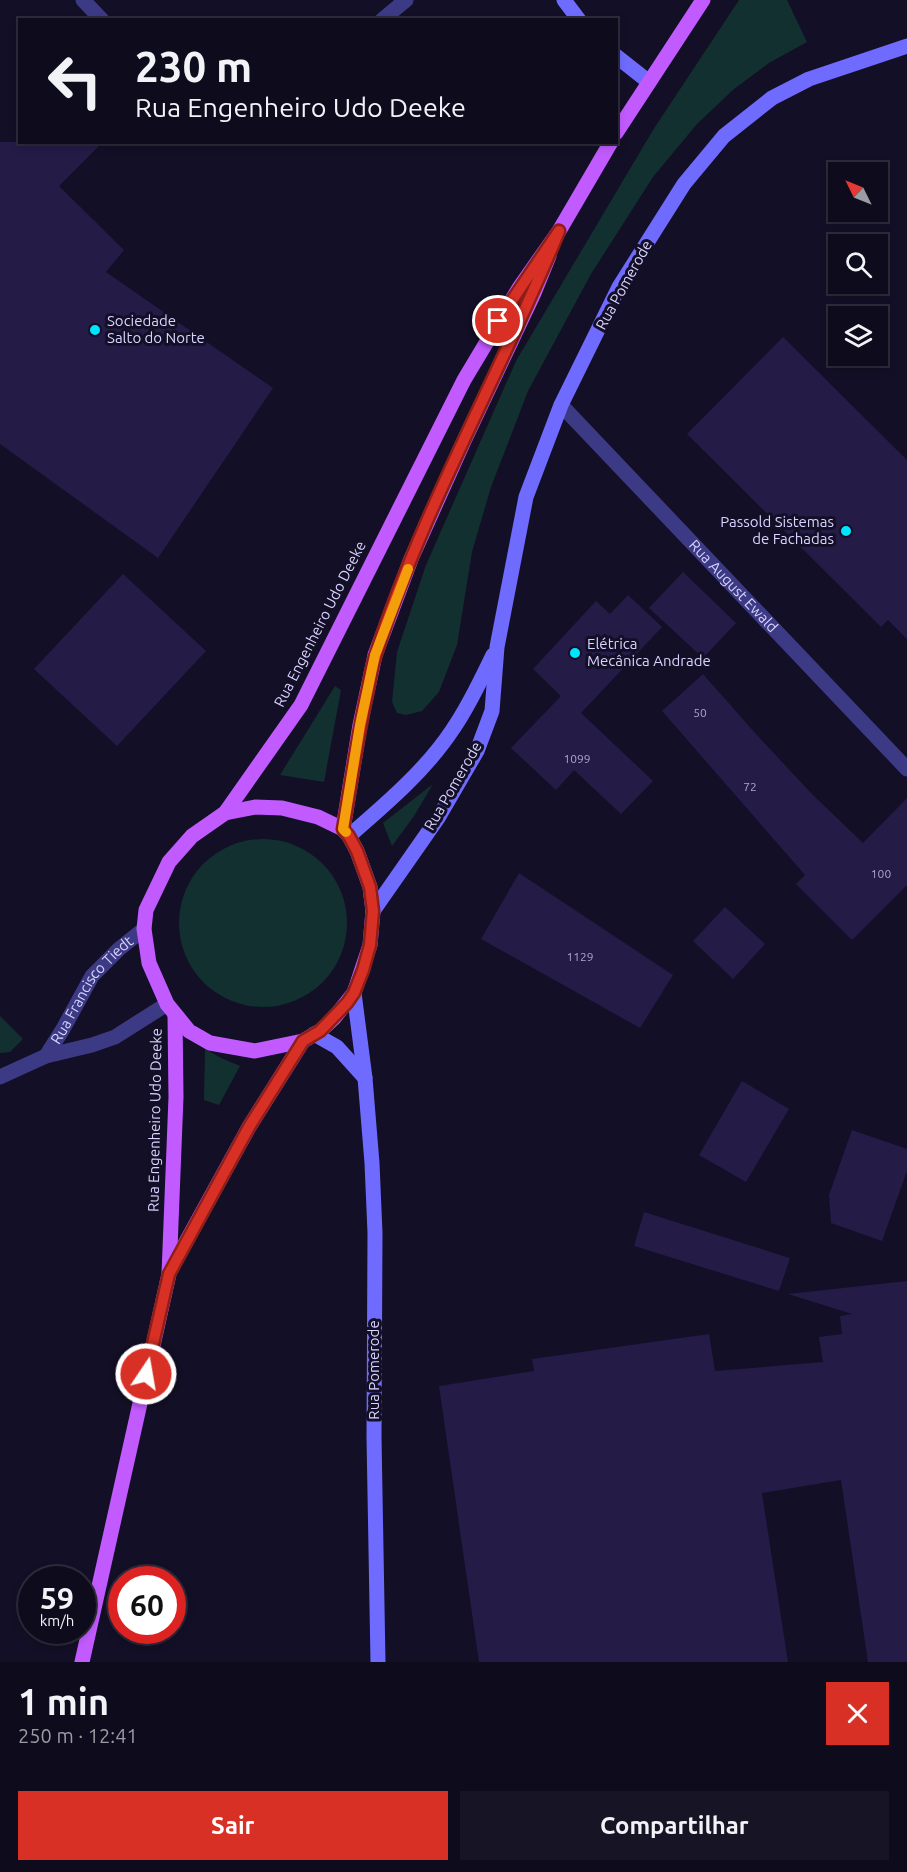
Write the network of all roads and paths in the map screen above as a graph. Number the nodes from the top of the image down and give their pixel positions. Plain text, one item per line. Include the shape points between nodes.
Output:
1 (83, 0) edge
2 (406, 0) edge
3 (564, 0) edge
4 (703, 0) edge
5 (100, 18) edge
6 (384, 18) edge
7 (578, 18) edge
8 (907, 46) edge
9 (618, 58) edge
10 (649, 82) junction
11 (618, 130) edge
12 (610, 144) edge
13 (559, 231) junction
14 (561, 405) junction
15 (497, 647) junction
16 (907, 769) edge
17 (225, 813) junction
18 (346, 832) junction
19 (373, 911) junction
20 (144, 929) junction
21 (354, 993) junction
22 (171, 1010) junction
23 (309, 1038) junction
24 (46, 1056) junction
25 (0, 1077) edge
26 (365, 1078) junction
27 (169, 1274) junction
28 (82, 1662) edge
29 (378, 1662) edge

1 - 5 street
2 - 6 street
3 - 7 main road
4 - 10 main road
8 - 14 main road, Rua Pomerode via 790,88 724,136 684,184 619,287
9 - 10 main road
10 - 11 main road
12 - 13 main road, Rua Engenheiro Udo Deeke
13 - 17 main road, Rua Engenheiro Udo Deeke via 519,288 464,380 301,705
13 - 18 main road, Rua Engenheiro Udo Deeke via 411,559 375,655 360,725
14 - 15 main road, Rua Pomerode via 525,497
14 - 16 street, Rua August Ewald
15 - 18 main road, Rua Pomerode via 474,694 426,764
15 - 19 main road, Rua Pomerode via 492,711 477,751 438,818
17 - 18 main road via 255,807 282,808 318,817
17 - 20 main road, Rua Engenheiro Udo Deeke via 192,836 169,862 146,910
18 - 19 main road, Rua Engenheiro Udo Deeke via 370,887
19 - 21 main road, Rua Engenheiro Udo Deeke via 370,945
20 - 22 main road, Rua Engenheiro Udo Deeke via 149,963
20 - 24 street, Rua Francisco Tiedt via 92,976
21 - 23 main road, Rua Engenheiro Udo Deeke via 334,1018
21 - 26 main road, Rua Pomerode
22 - 23 main road via 189,1031 210,1043 255,1051
22 - 24 street, Rua Francisco Tiedt via 92,1046
22 - 27 main road, Rua Engenheiro Udo Deeke via 176,1097
23 - 26 main road via 338,1047
23 - 27 main road, Rua Engenheiro Udo Deeke via 249,1127
24 - 25 street, Rua Francisco Tiedt
26 - 29 main road, Rua Pomerode via 375,1233
27 - 28 main road, Rua Engenheiro Udo Deeke

